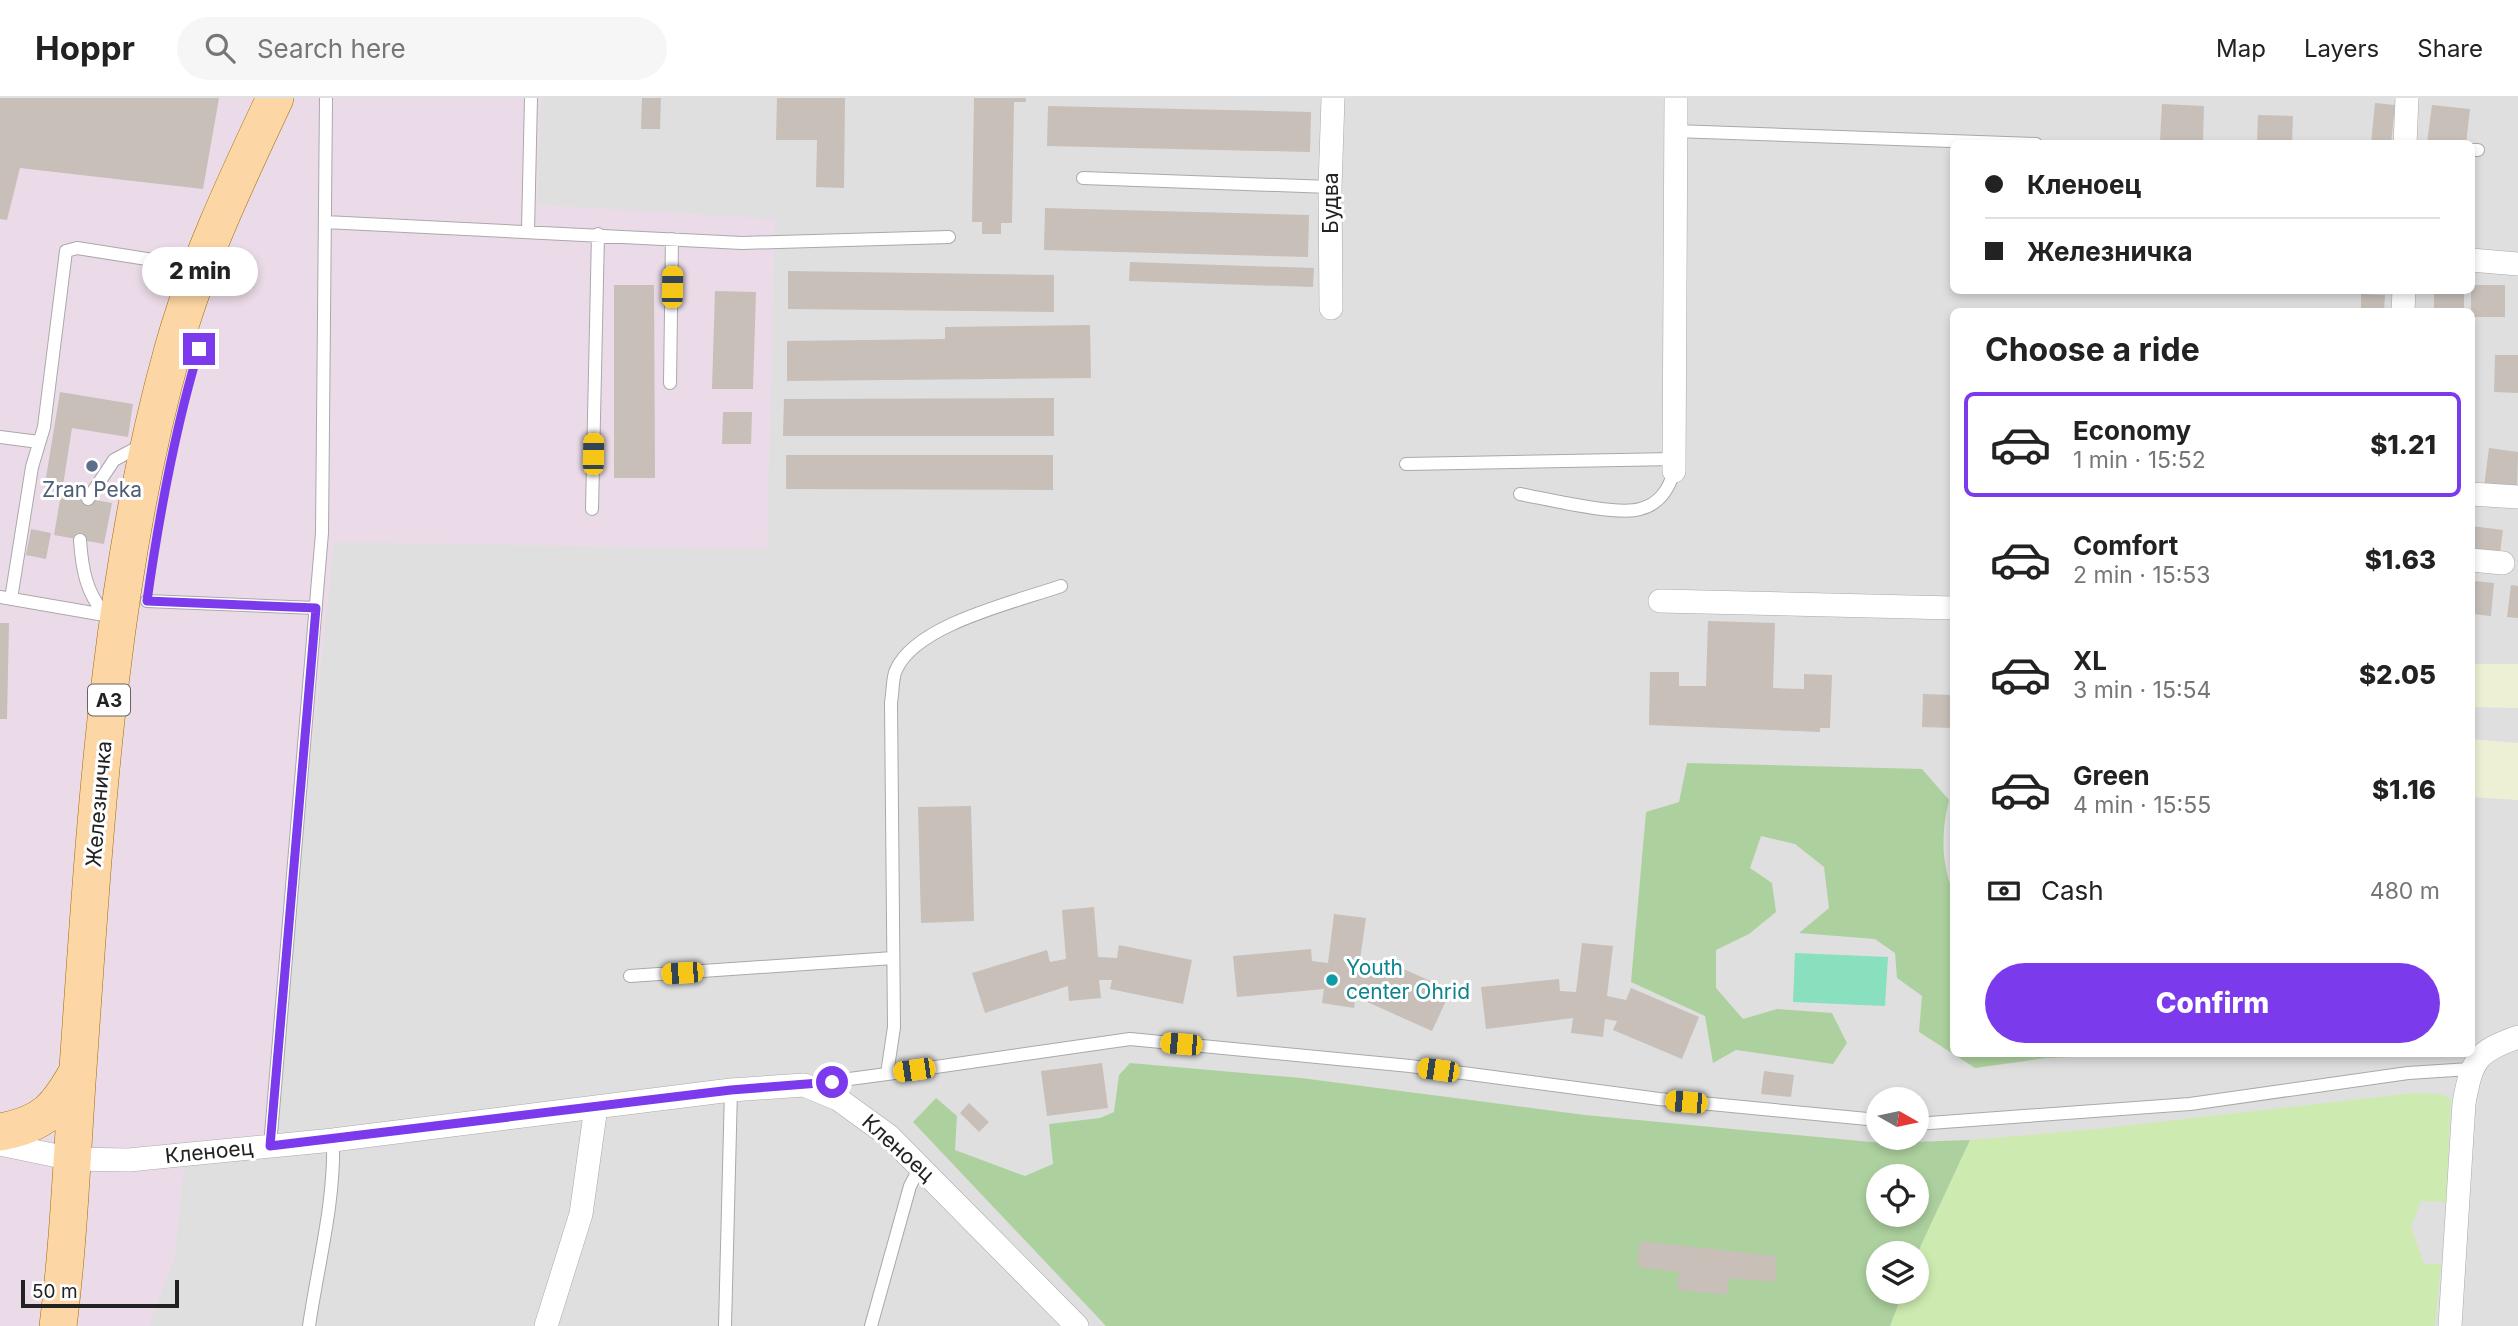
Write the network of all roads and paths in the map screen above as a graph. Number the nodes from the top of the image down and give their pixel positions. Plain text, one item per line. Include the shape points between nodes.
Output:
1 (275, 98) edge
2 (299, 98) edge
3 (326, 98) edge
4 (531, 98) edge
5 (1333, 98) edge
6 (1676, 98) edge
7 (2407, 98) edge
8 (1675, 131) junction
9 (2405, 140) edge
10 (1950, 141) edge
11 (1083, 178) dead end
12 (1330, 187) junction
13 (326, 222) junction
14 (528, 230) junction
15 (598, 234) junction
16 (949, 237) dead end
17 (673, 239) junction
18 (2475, 260) edge
19 (2518, 264) edge
20 (201, 267) junction
21 (1331, 308) dead end
22 (670, 383) dead end
23 (0, 437) edge
24 (150, 441) junction
25 (39, 442) junction
26 (1406, 464) dead end
27 (1674, 465) junction
28 (1520, 494) dead end
29 (2475, 494) edge
30 (2518, 498) edge
31 (88, 499) dead end
32 (592, 509) dead end
33 (80, 540) dead end
34 (2475, 560) edge
35 (2503, 563) dead end
36 (1061, 586) dead end
37 (5, 598) edge
38 (1660, 601) dead end
39 (316, 608) junction
40 (1950, 608) edge
41 (124, 611) junction
42 (893, 958) junction
43 (629, 976) dead end
44 (2518, 1037) edge
45 (2470, 1069) junction
46 (78, 1070) junction
47 (887, 1074) junction
48 (804, 1085) junction
49 (731, 1090) junction
50 (596, 1107) junction
51 (1866, 1119) edge
52 (1929, 1123) edge
53 (0, 1132) edge
54 (332, 1140) junction
55 (0, 1144) edge
56 (270, 1146) junction
57 (84, 1159) junction
58 (920, 1167) junction
59 (58, 1326) edge
60 (83, 1326) edge
61 (309, 1326) edge
62 (546, 1326) edge
63 (725, 1326) edge
64 (871, 1326) edge
65 (1077, 1326) edge
66 (2450, 1326) edge

1 - 20 main road, Железничка / A3
2 - 41 main road, Железничка / A3 via 214,298 184,400 158,524
3 - 13 lane
4 - 14 lane
5 - 12 street, Будва
6 - 8 street
7 - 9 street
8 - 10 lane
8 - 27 street
11 - 12 lane
12 - 21 street, Будва
13 - 14 lane
13 - 39 lane via 323,533
14 - 15 lane
15 - 17 lane
15 - 32 lane
16 - 17 lane via 743,243
17 - 22 lane
18 - 19 street
20 - 24 main road, Железничка / A3
20 - 25 lane via 77,248 66,251
23 - 25 lane
24 - 31 lane via 114,460
24 - 41 main road, Железничка / A3
25 - 37 lane
26 - 27 lane
27 - 28 lane via 1670,487 1657,501 1638,510
29 - 30 street
33 - 41 lane via 82,572 95,603
34 - 35 street
36 - 42 lane via 925,637 896,670 891,702
37 - 41 lane
38 - 40 street
39 - 41 lane
39 - 56 lane
41 - 46 main road, Железничка / A3 via 96,838
41 - 57 main road, Железничка / A3 via 111,937
42 - 43 lane
42 - 47 lane via 894,1027
44 - 45 street via 2484,1052
45 - 52 lane via 2408,1073 2190,1104
45 - 66 street
46 - 53 main road via 52,1111 28,1125
46 - 57 main road, Железничка / A3
47 - 48 lane
47 - 51 lane via 1130,1040 1410,1066 1659,1099
48 - 49 street, Кленоец
48 - 58 street, Кленоец via 838,1099 889,1136
49 - 50 street, Кленоец
49 - 63 lane
50 - 54 street, Кленоец
50 - 62 street via 581,1214
54 - 56 street, Кленоец
54 - 61 lane via 334,1166
55 - 57 street, Кленоец
56 - 57 street, Кленоец via 129,1160
57 - 59 main road, Железничка / A3
57 - 60 main road, Железничка / A3
58 - 64 lane via 910,1186
58 - 65 street, Кленоец

